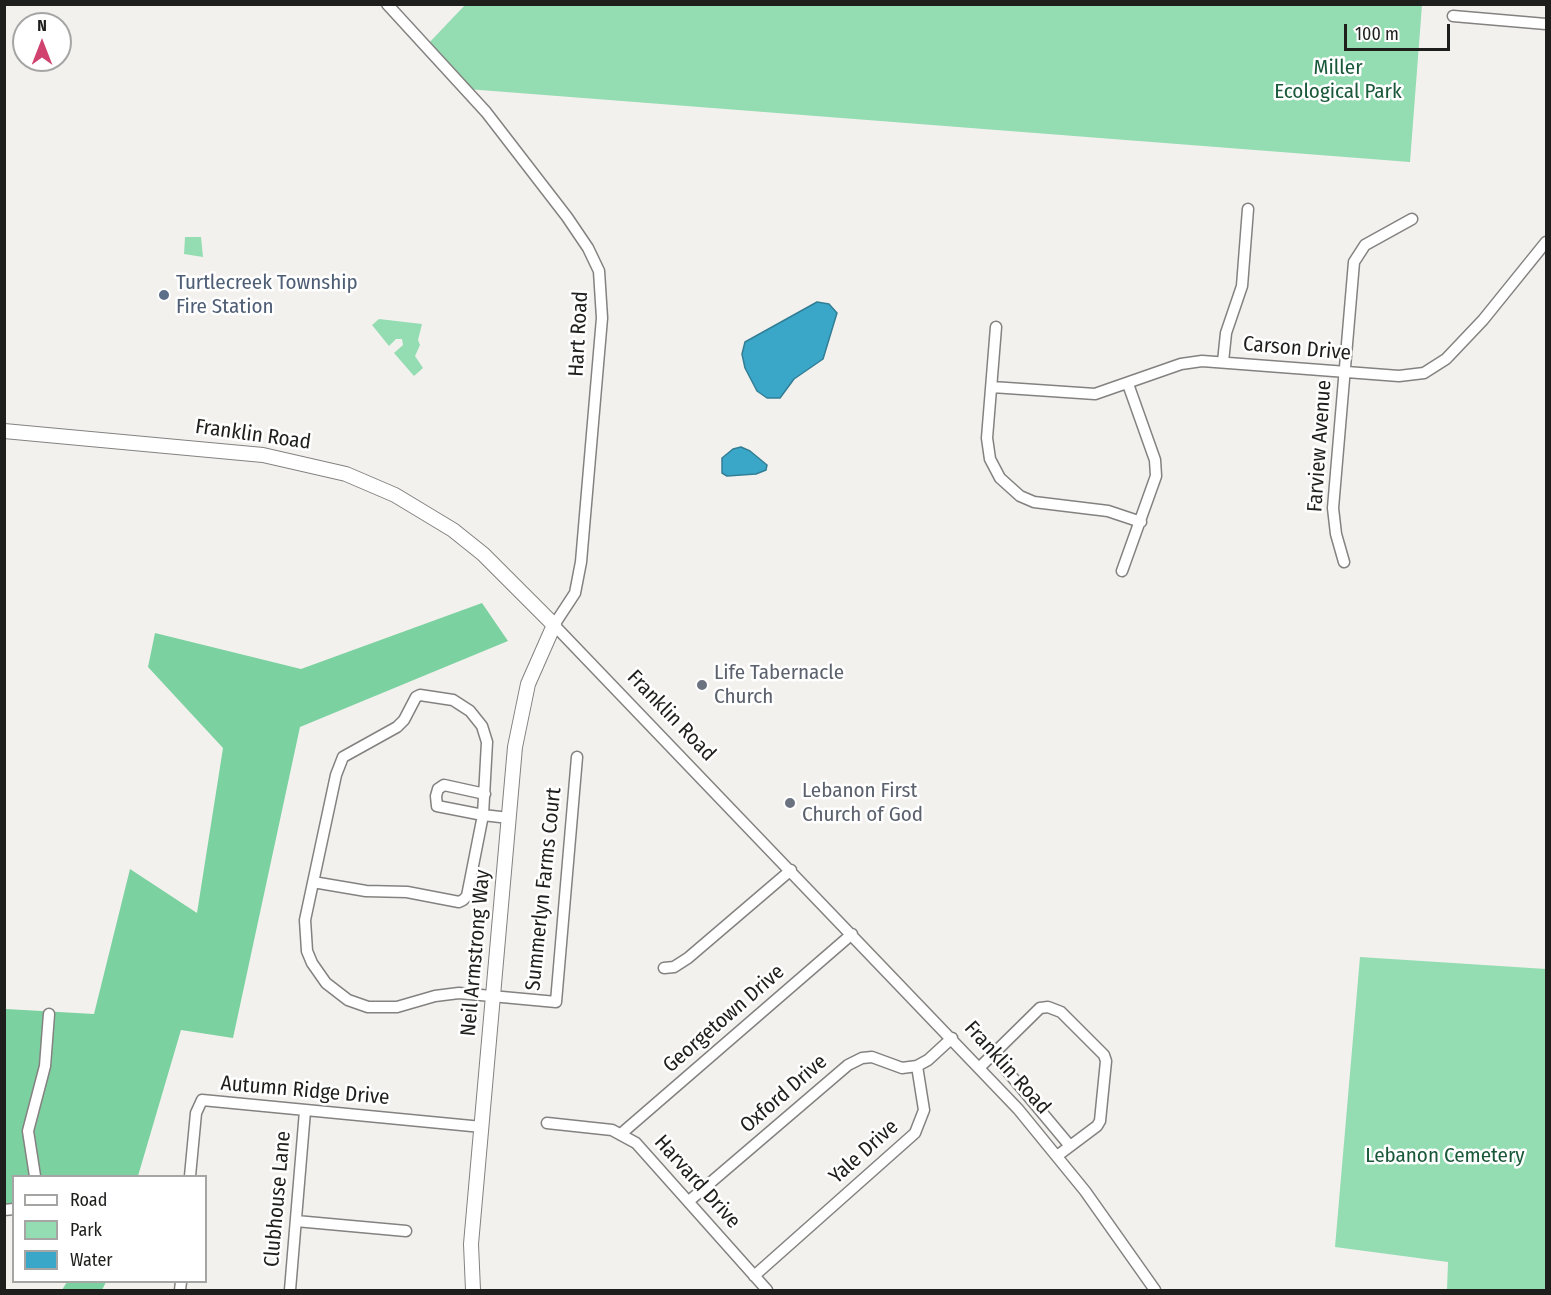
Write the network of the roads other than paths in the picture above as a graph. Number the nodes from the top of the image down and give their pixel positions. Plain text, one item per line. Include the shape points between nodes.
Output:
1 (387, 4) edge
2 (1453, 16) dead end
3 (1546, 24) edge
4 (1248, 209) dead end
5 (1412, 219) dead end
6 (1546, 242) edge
7 (996, 327) dead end
8 (1223, 362) junction
9 (1345, 372) junction
10 (1128, 384) junction
11 (992, 387) junction
12 (4, 431) edge
13 (1141, 522) junction
14 (1344, 562) dead end
15 (1122, 572) dead end
16 (554, 625) junction
17 (577, 757) dead end
18 (485, 794) junction
19 (483, 815) junction
20 (509, 818) junction
21 (791, 870) junction
22 (313, 882) junction
23 (852, 934) junction
24 (664, 968) dead end
25 (493, 996) junction
26 (49, 1014) dead end
27 (952, 1038) junction
28 (993, 1054) junction
29 (917, 1066) junction
30 (979, 1068) junction
31 (304, 1111) junction
32 (547, 1122) dead end
33 (482, 1127) junction
34 (622, 1133) junction
35 (1070, 1146) junction
36 (1057, 1156) junction
37 (35, 1175) edge
38 (190, 1175) edge
39 (689, 1200) junction
40 (296, 1221) junction
41 (406, 1231) dead end
42 (754, 1276) junction
43 (290, 1290) edge
44 (473, 1290) edge
45 (767, 1290) edge
46 (1155, 1290) edge

1 - 16 street, Hart Road via 486,111 571,223 599,271 602,318 581,562 575,593
2 - 3 street
4 - 8 street via 1242,286 1226,333
5 - 9 street, Farview Avenue via 1374,239 1355,257
6 - 9 street, Carson Drive via 1483,320 1434,369 1404,376
7 - 11 street
8 - 9 street, Carson Drive
8 - 10 street, Carson Drive via 1191,362
9 - 14 street, Farview Avenue via 1333,508
10 - 11 street, Carson Drive via 1090,394
10 - 13 street via 1156,465 1152,492
11 - 13 street via 988,449 994,469 1011,490 1034,502 1108,511
12 - 16 main road, Franklin Road via 263,455 345,474 395,495 453,530 483,554
13 - 15 street
16 - 20 main road, Neil Armstrong Way via 521,708
16 - 21 street, Franklin Road
17 - 25 street, Summerlyn Farms Court via 556,1002
18 - 19 street
18 - 19 street via 444,786 436,796 437,806
18 - 22 street via 487,742 482,726 470,711 453,700 416,697 397,726 343,757
19 - 20 street
19 - 22 street via 467,896 459,902
20 - 25 main road, Neil Armstrong Way
21 - 23 street, Franklin Road
21 - 24 street via 688,958
22 - 25 street via 305,920 307,951 326,983 348,1000 368,1007 397,1007 446,994
23 - 27 street, Franklin Road
23 - 34 street, Georgetown Drive
25 - 33 main road, Neil Armstrong Way
26 - 37 street via 45,1066 28,1131
27 - 29 street
27 - 30 street, Franklin Road
28 - 30 street
28 - 35 street
28 - 35 street via 1040,1008 1048,1007 1061,1012 1104,1055 1100,1120
29 - 39 street, Oxford Drive via 902,1068 872,1057 857,1060
29 - 42 street, Yale Drive via 924,1110 915,1133
30 - 36 street, Franklin Road
31 - 33 street, Autumn Ridge Drive
31 - 38 street, Autumn Ridge Drive via 202,1100 196,1113
31 - 40 street, Clubhouse Lane
32 - 34 street, Harvard Drive via 596,1126
33 - 44 main road, Neil Armstrong Way via 471,1244
34 - 39 street, Harvard Drive via 647,1153
35 - 36 street
36 - 46 street, Franklin Road
39 - 42 street, Harvard Drive
40 - 41 street
40 - 43 street, Clubhouse Lane
42 - 45 street, Harvard Drive

